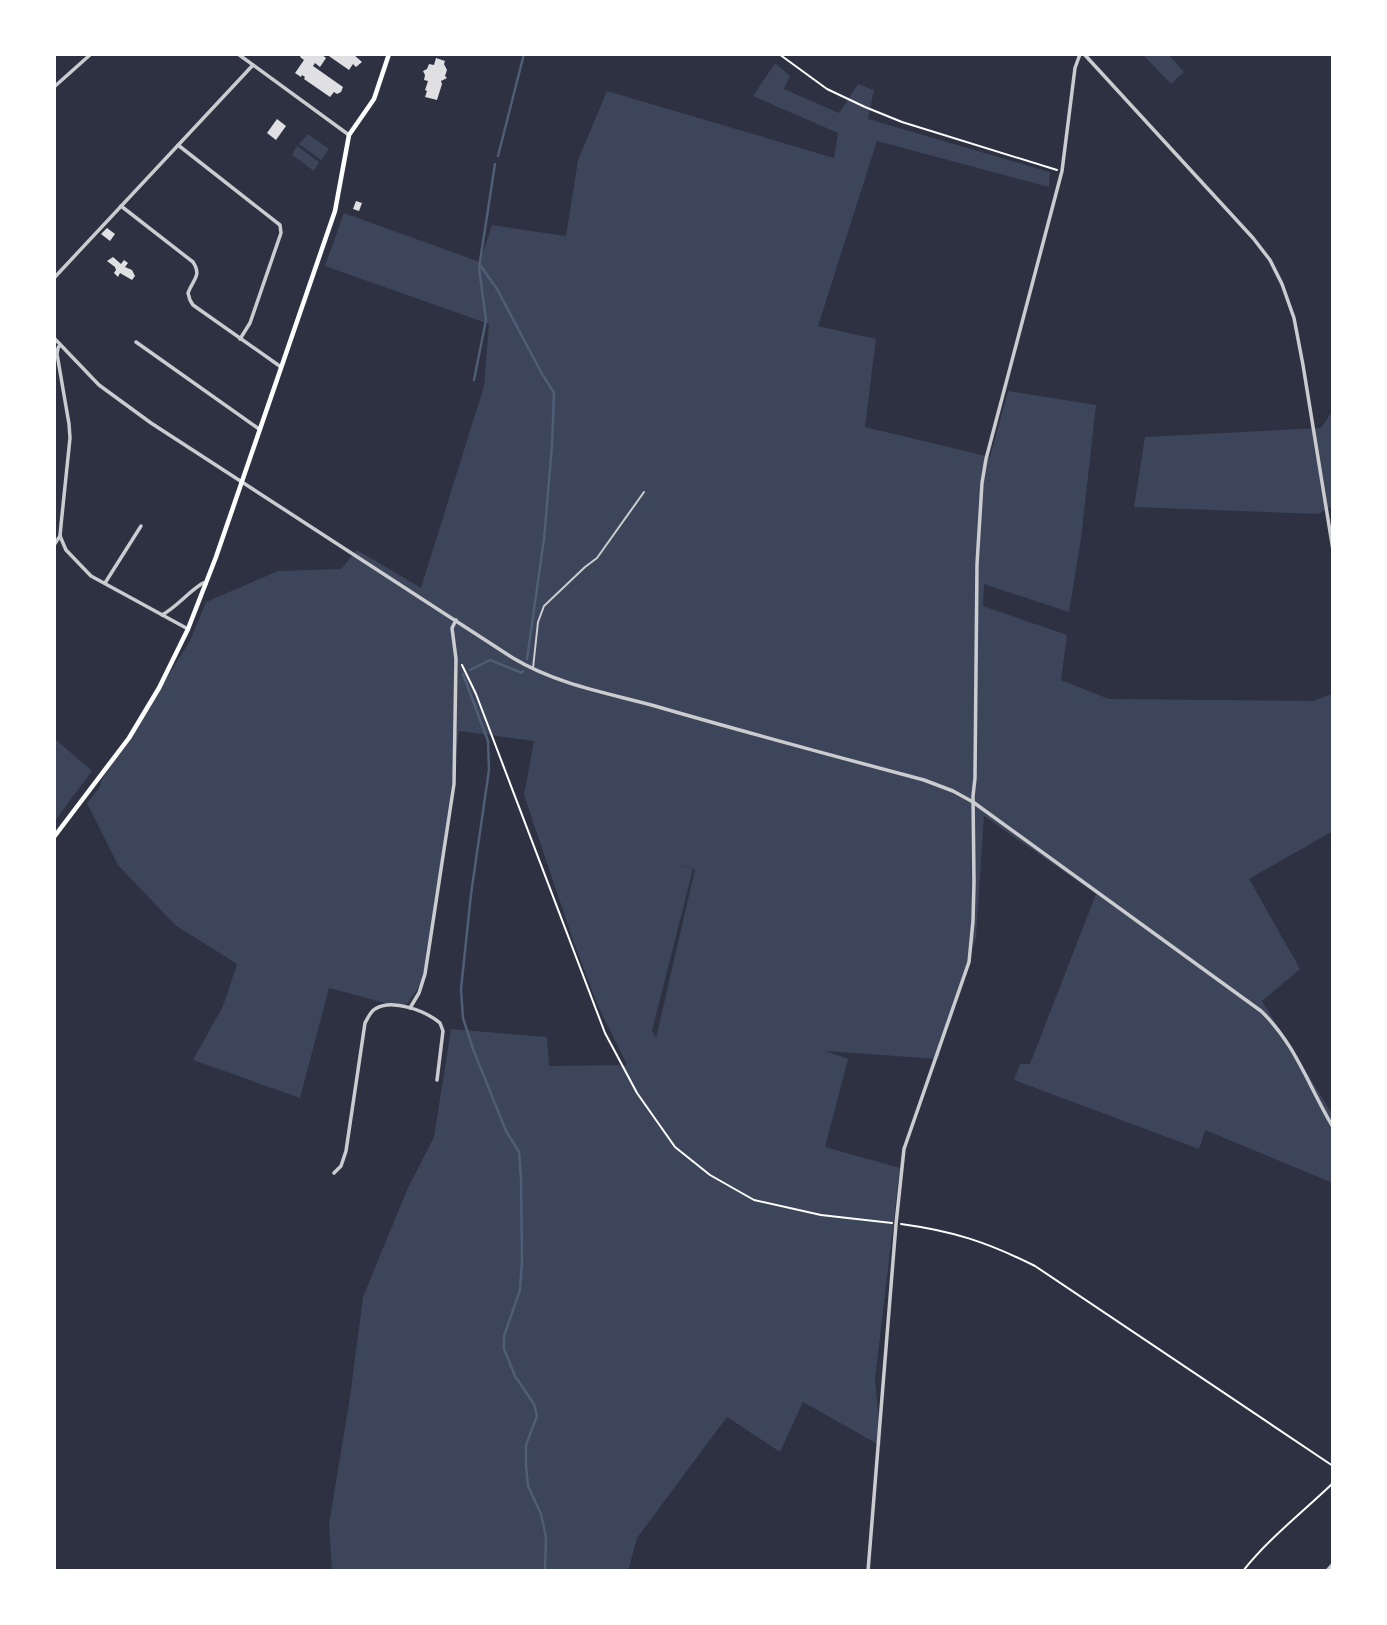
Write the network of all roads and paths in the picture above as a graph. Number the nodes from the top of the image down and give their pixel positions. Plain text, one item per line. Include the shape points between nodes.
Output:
1 (91, 54) edge
2 (238, 54) edge
3 (388, 54) edge
4 (779, 54) edge
5 (1082, 54) edge
6 (253, 65) junction
7 (54, 87) edge
8 (349, 135) junction
9 (178, 145) junction
10 (1062, 171) junction
11 (121, 206) junction
12 (54, 278) edge
13 (54, 338) edge
14 (240, 339) junction
15 (136, 342) dead end
16 (61, 345) junction
17 (281, 367) junction
18 (259, 429) junction
19 (241, 481) junction
20 (644, 492) dead end
21 (141, 526) dead end
22 (61, 536) junction
23 (54, 545) edge
24 (1333, 550) edge
25 (105, 583) junction
26 (206, 584) junction
27 (162, 615) junction
28 (456, 620) junction
29 (188, 629) junction
30 (455, 652) junction
31 (532, 669) junction
32 (974, 802) junction
33 (54, 837) edge
34 (410, 1007) junction
35 (438, 1080) dead end
36 (1333, 1127) edge
37 (334, 1173) dead end
38 (896, 1224) junction
39 (1333, 1466) edge
40 (1333, 1483) edge
41 (1333, 1564) edge
42 (868, 1571) edge
43 (1243, 1571) edge
44 (1327, 1571) edge

1 - 7 street
2 - 6 street
3 - 8 main road via 374,99
4 - 10 path via 827,89 865,107
5 - 10 street via 1075,68
5 - 24 street via 1270,260 1294,318
6 - 8 street
6 - 9 street
8 - 17 main road via 335,211
9 - 11 street
9 - 14 street via 280,225 250,323
10 - 32 street via 982,483
11 - 12 street
11 - 14 street via 193,262 198,270 188,293 193,305
13 - 16 street
14 - 17 street
15 - 18 street
16 - 19 street via 110,393
16 - 22 street via 57,354 70,438
17 - 18 main road
18 - 19 main road
19 - 26 main road
19 - 28 street
20 - 31 lane via 597,558 544,606
21 - 25 street
22 - 23 street
22 - 25 street via 66,550 91,576
25 - 27 street
26 - 27 street
26 - 29 main road
27 - 29 street
28 - 30 street via 452,628
28 - 31 street
29 - 33 main road via 129,738
30 - 34 street via 454,784 425,974
30 - 38 path via 476,694 606,1033 637,1093 675,1147 710,1175 754,1200 821,1215
31 - 32 street via 924,780
32 - 36 street via 1261,1011 1289,1043
32 - 38 street via 968,962 904,1149
34 - 35 street via 440,1023
34 - 37 street via 378,1007 365,1023 346,1151
38 - 39 path via 970,1237 1035,1266
38 - 42 street
40 - 43 path
41 - 44 street

